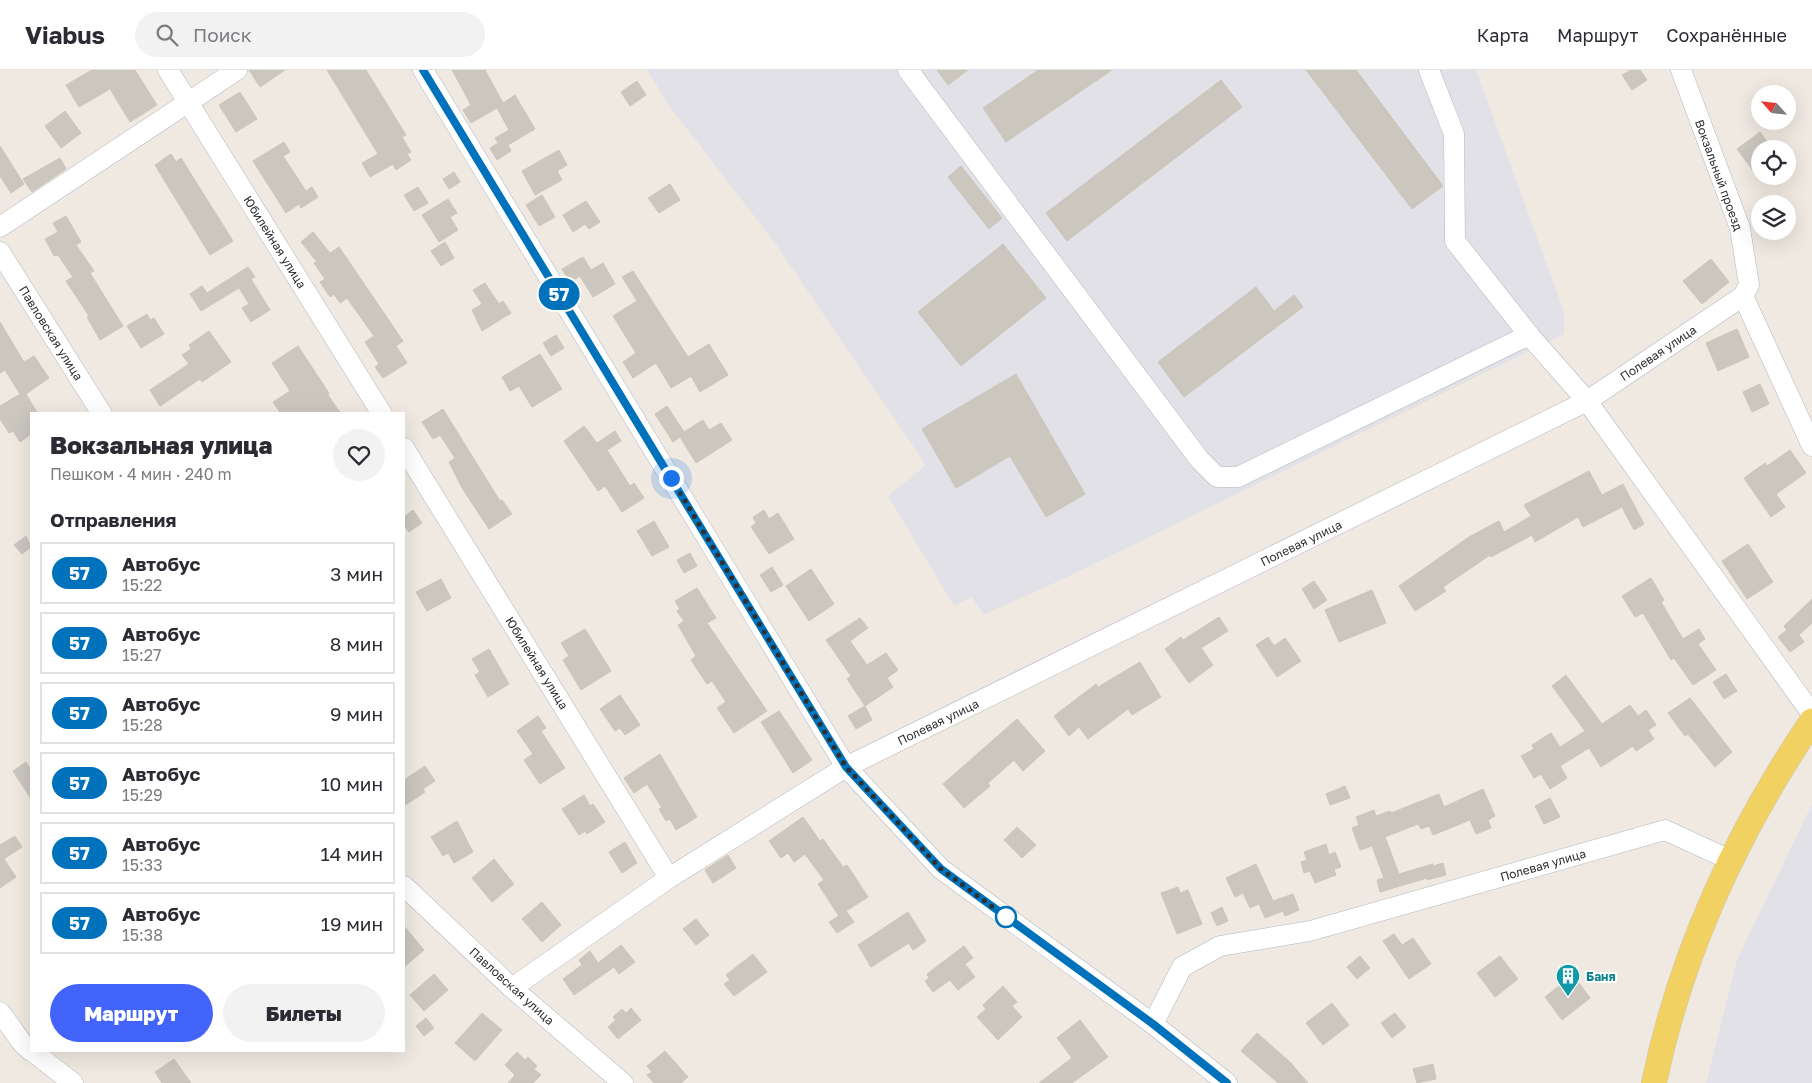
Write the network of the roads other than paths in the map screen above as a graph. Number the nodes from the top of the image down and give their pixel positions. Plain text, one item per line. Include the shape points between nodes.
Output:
1 (168, 70) edge
2 (237, 70) edge
3 (423, 70) edge
4 (908, 70) edge
5 (1429, 70) edge
6 (1681, 70) edge
7 (188, 103) junction
8 (0, 227) edge
9 (0, 252) edge
10 (1743, 296) junction
11 (1529, 335) junction
12 (1587, 401) junction
13 (101, 412) edge
14 (381, 412) edge
15 (1812, 446) edge
16 (405, 450) edge
17 (1812, 714) edge
18 (1812, 721) edge
19 (846, 767) junction
20 (1730, 860) junction
21 (669, 878) junction
22 (405, 887) edge
23 (512, 988) junction
24 (0, 1012) edge
25 (1153, 1024) junction
26 (30, 1049) edge
27 (33, 1052) edge
28 (73, 1083) edge
29 (622, 1083) edge
30 (1227, 1083) edge
31 (1654, 1083) edge

1 - 7 street, Юбилейная улица
2 - 7 street
3 - 19 street
4 - 11 street via 1199,459 1217,477 1238,477
5 - 11 street via 1454,134 1456,241
6 - 10 street, Вокзальный проезд via 1740,228 1749,285
7 - 8 street
7 - 14 street, Юбилейная улица
9 - 13 street, Павловская улица
10 - 12 street, Полевая улица
10 - 15 street
11 - 12 street
12 - 17 street
12 - 19 street, Полевая улица
16 - 21 street, Юбилейная улица
18 - 20 main road via 1780,768
19 - 21 street, Полевая улица
19 - 25 street via 941,869
20 - 25 street, Полевая улица via 1665,830 1310,931 1220,946 1182,968
20 - 31 main road via 1689,959 1671,1013
21 - 23 street, Полевая улица
22 - 23 street, Павловская улица
23 - 29 street, Павловская улица
24 - 26 street
25 - 30 street
27 - 28 street

